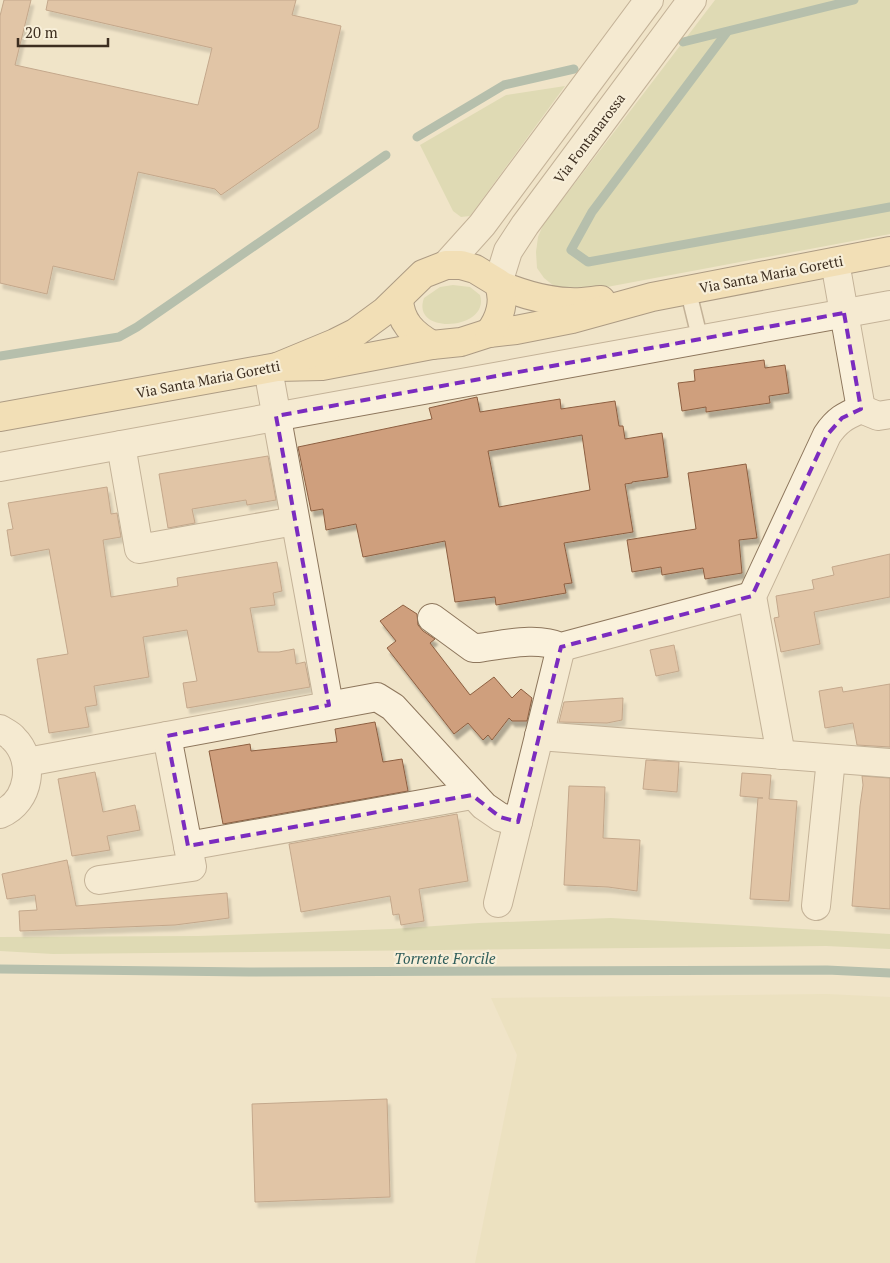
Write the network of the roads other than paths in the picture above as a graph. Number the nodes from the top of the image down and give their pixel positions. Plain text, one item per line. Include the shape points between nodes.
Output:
1 (649, 0) edge
2 (692, 0) edge
3 (890, 251) edge
4 (835, 262) junction
5 (446, 264) junction
6 (499, 284) junction
7 (688, 290) junction
8 (652, 297) junction
9 (399, 299) junction
10 (890, 305) edge
11 (844, 314) junction
12 (488, 334) junction
13 (700, 339) junction
14 (432, 345) junction
15 (272, 368) junction
16 (862, 409) junction
17 (890, 414) edge
18 (276, 416) junction
19 (0, 417) edge
20 (121, 445) junction
21 (0, 467) edge
22 (295, 521) junction
23 (752, 596) junction
24 (432, 618) dead end
25 (561, 647) junction
26 (328, 705) junction
27 (0, 730) edge
28 (167, 736) junction
29 (539, 736) junction
30 (782, 755) junction
31 (831, 759) junction
32 (27, 762) junction
33 (890, 763) edge
34 (472, 794) junction
35 (0, 814) edge
36 (518, 822) junction
37 (188, 846) junction
38 (98, 880) dead end
39 (498, 903) dead end
40 (816, 906) dead end

1 - 5 street via 482,225
2 - 6 street, Via Fontanarossa via 520,231 508,251
3 - 4 main road, Via Santa Maria Goretti
4 - 7 main road, Via Santa Maria Goretti
4 - 11 street
5 - 6 main road via 475,269
5 - 9 main road via 423,274
6 - 8 main road via 521,294 569,302
6 - 12 main road via 502,298 499,317
7 - 8 main road, Via Santa Maria Goretti
7 - 13 lane
8 - 12 main road via 572,319
9 - 14 main road via 406,326
9 - 15 main road, Via Santa Maria Goretti via 355,333
10 - 11 street
11 - 13 street
11 - 16 street
12 - 14 main road via 461,342
13 - 18 street
14 - 15 main road via 322,366
15 - 18 street
15 - 19 main road, Via Santa Maria Goretti
16 - 17 street via 878,416
16 - 23 street via 842,418 827,435
18 - 20 street
18 - 22 street
20 - 21 street
20 - 22 street via 140,549
22 - 26 street
23 - 25 street
23 - 30 street
24 - 25 street via 473,648 539,641
25 - 29 street
26 - 28 street
26 - 34 street via 377,698 386,702
27 - 32 street via 13,738
28 - 32 street
28 - 37 street
29 - 30 street
29 - 36 street
30 - 31 street
31 - 33 street
31 - 40 street
32 - 35 street via 24,792 15,804
34 - 36 street via 500,817
34 - 37 street
36 - 39 street
37 - 38 street via 192,867

